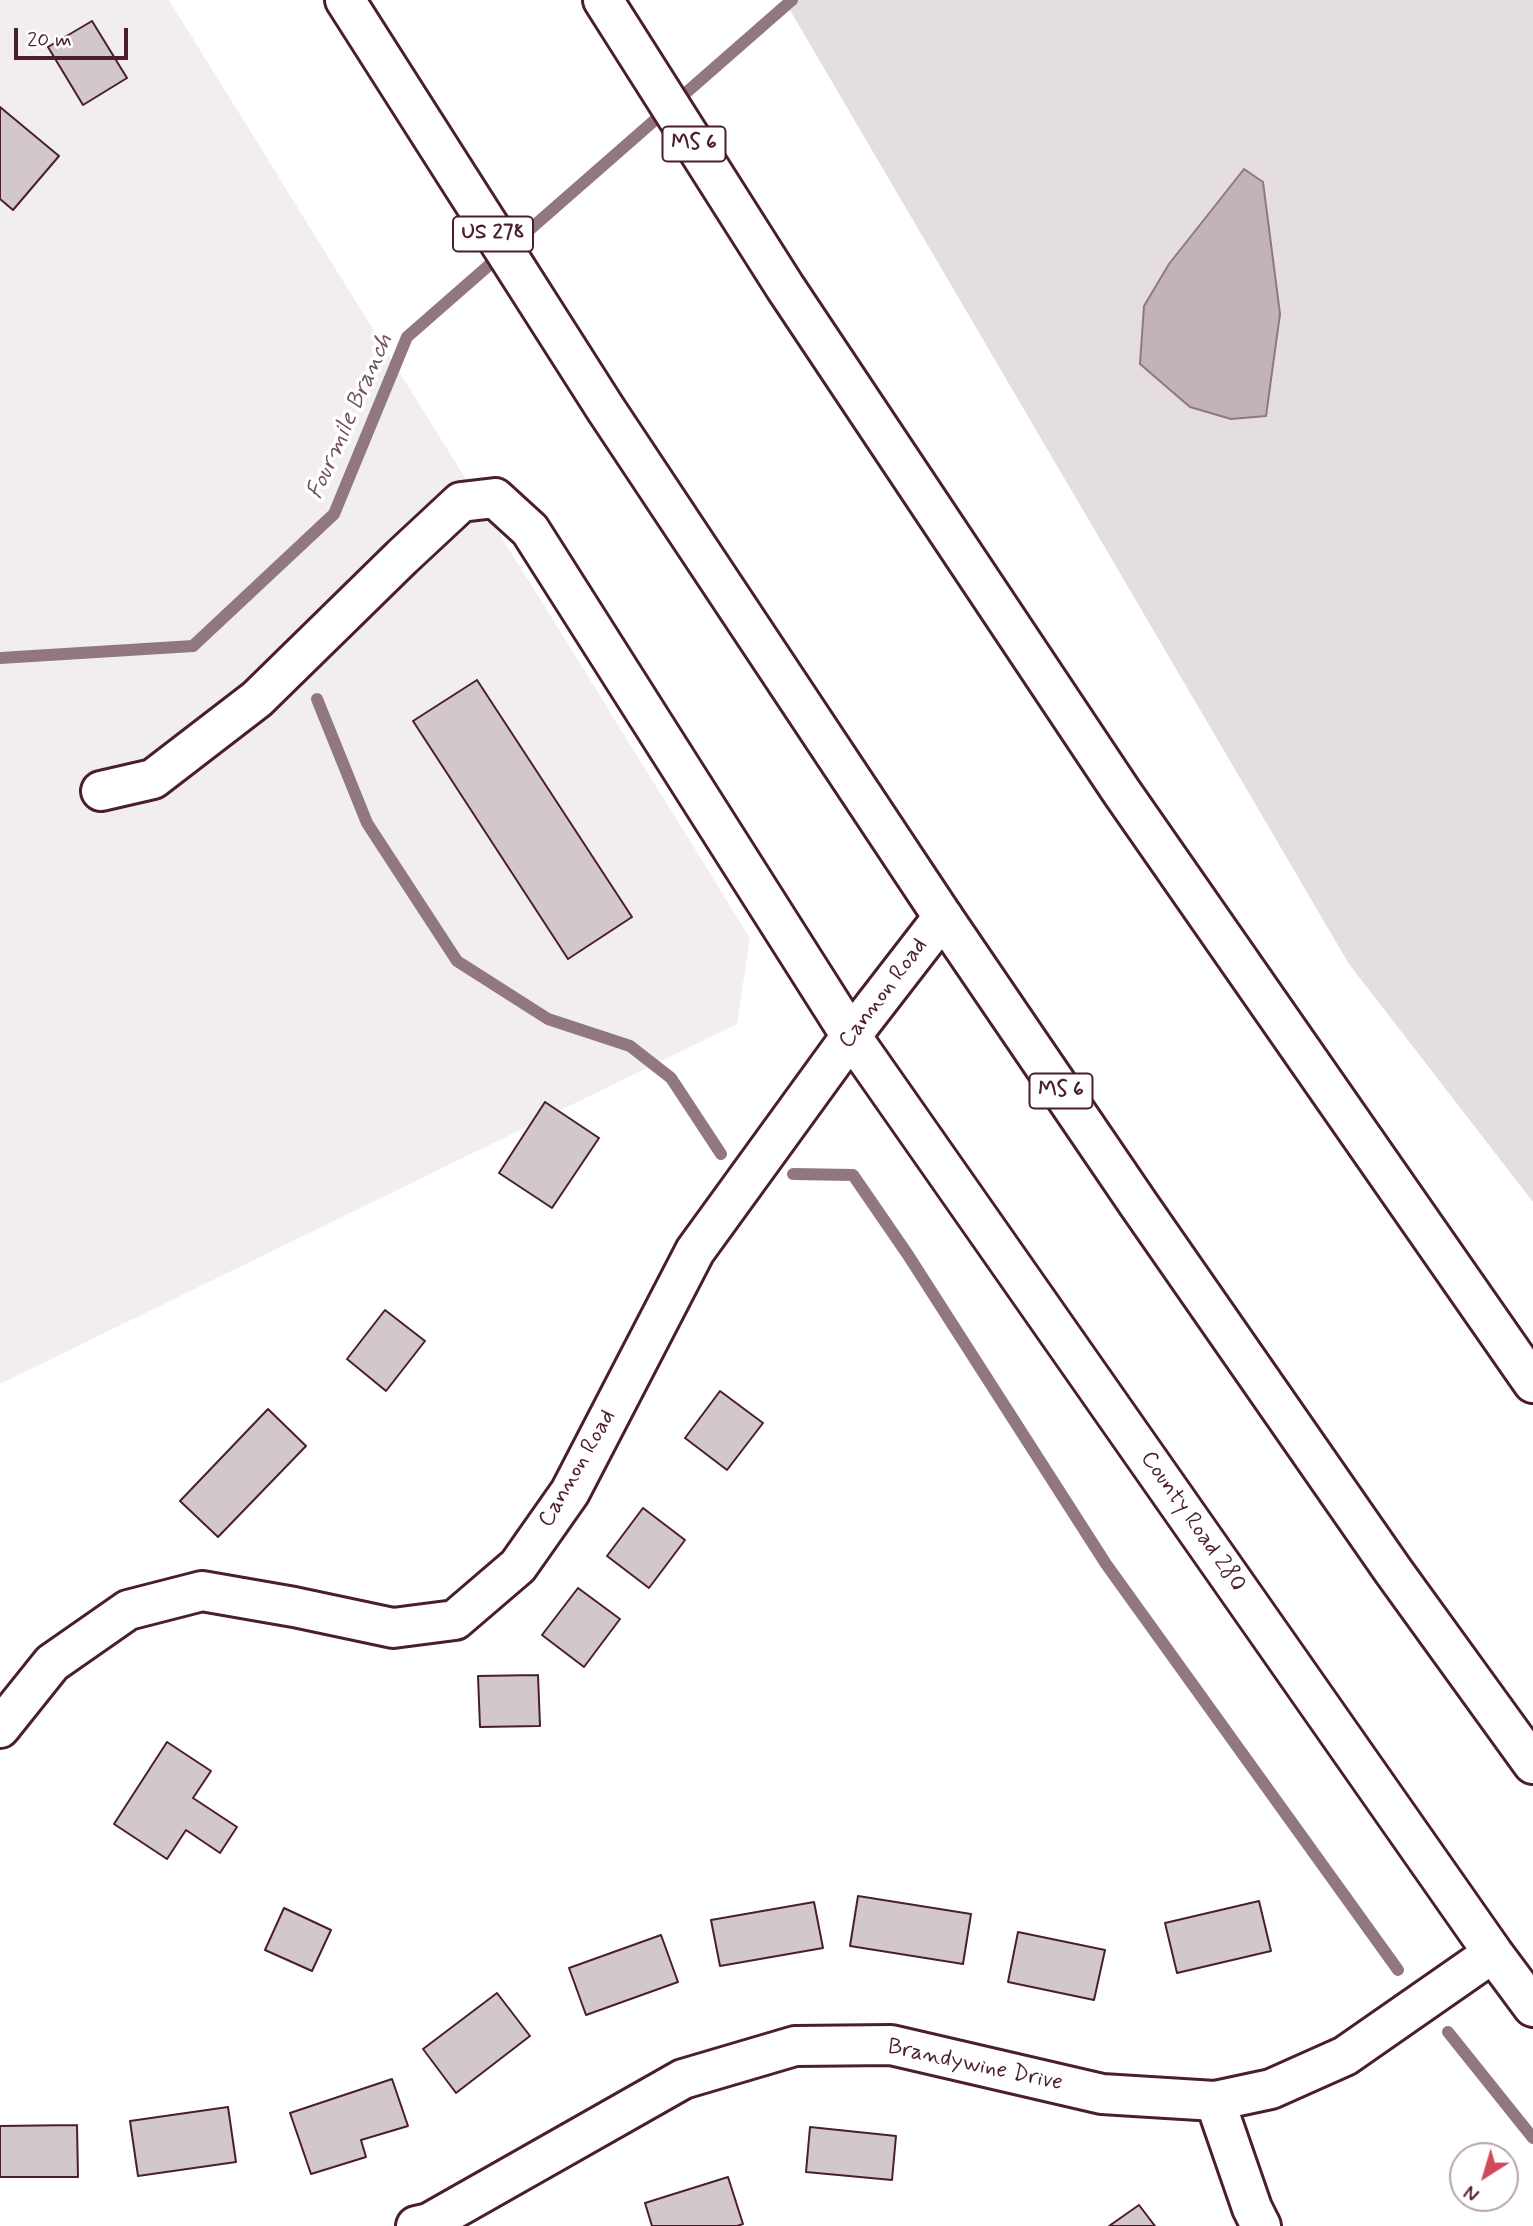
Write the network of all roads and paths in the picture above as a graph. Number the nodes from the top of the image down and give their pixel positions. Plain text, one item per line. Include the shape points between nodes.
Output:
1 (345, 0) edge
2 (603, 0) edge
3 (605, 408) joint
4 (101, 791) dead end
5 (943, 917) junction
6 (851, 1036) junction
7 (1533, 1383) edge
8 (0, 1728) edge
9 (1533, 1763) edge
10 (1493, 1953) junction
11 (1533, 2007) edge
12 (1215, 2101) junction
13 (425, 2225) edge
14 (1261, 2226) edge

1 - 3 main road, US 278
2 - 7 main road, MS 6 via 785,288 1121,791
3 - 5 main road, MS 6
4 - 6 main road, County Road 280 via 153,779 257,699 461,502 495,498 530,530
5 - 6 main road, Cannon Road
5 - 9 main road, MS 6 via 1394,1572
6 - 8 main road, Cannon Road via 695,1251 570,1492 518,1566 455,1620 393,1628 202,1591 128,1610 52,1663
6 - 10 main road, County Road 280
10 - 11 main road, County Road 280
10 - 12 main road, Brandywine Drive via 1345,2056 1270,2089
12 - 13 main road, Brandywine Drive via 1102,2094 891,2045 795,2046 683,2079
12 - 14 main road

